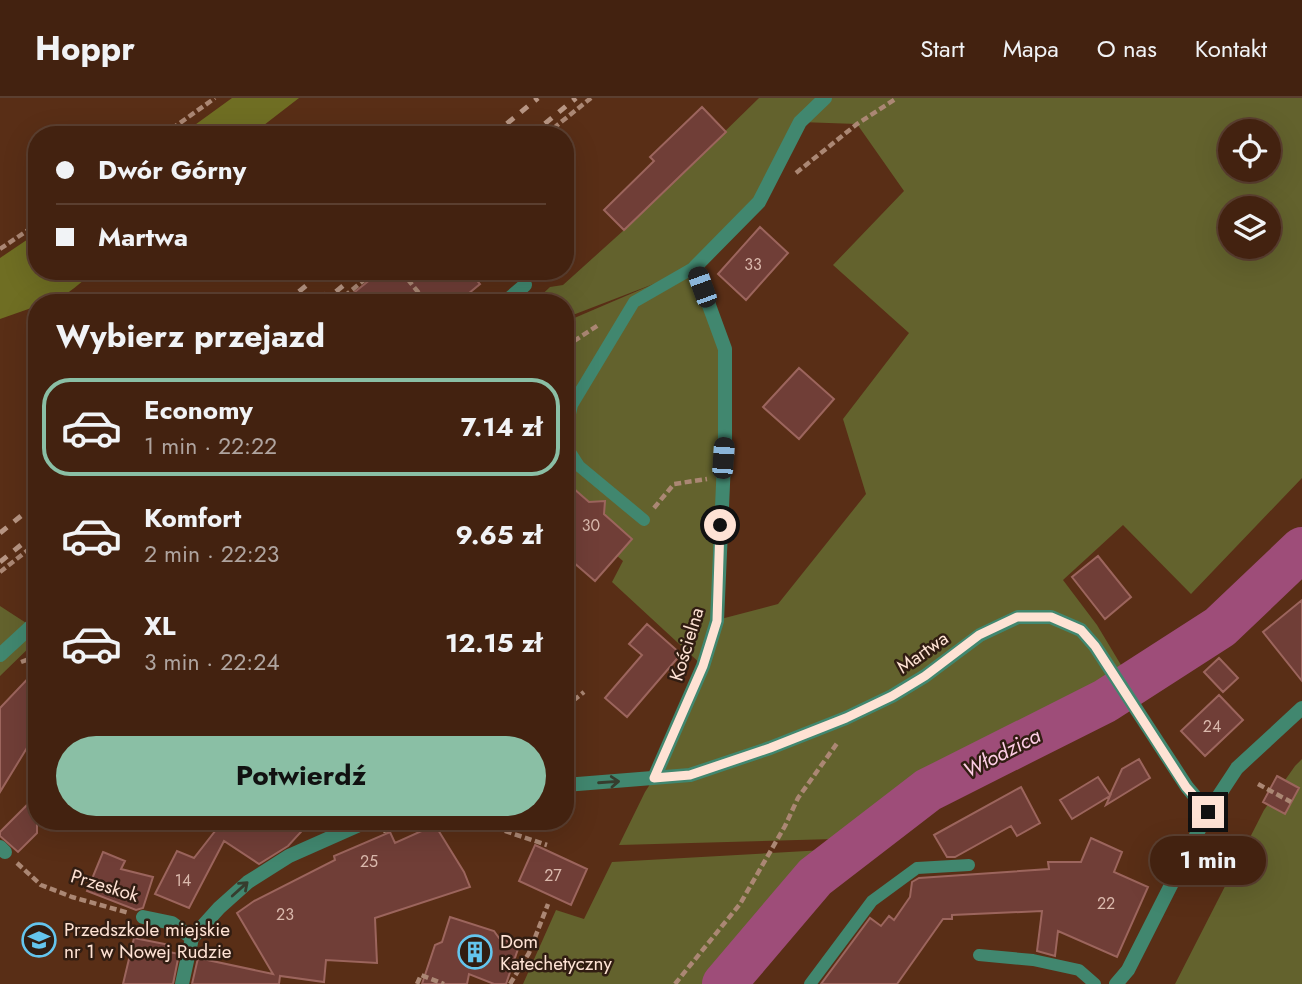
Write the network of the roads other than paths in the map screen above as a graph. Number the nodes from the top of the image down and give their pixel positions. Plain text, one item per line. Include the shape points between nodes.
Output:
1 (825, 98) edge
2 (695, 267) junction
3 (525, 285) dead end
4 (514, 294) edge
5 (574, 402) edge
6 (574, 458) edge
7 (644, 520) road end
8 (28, 629) edge
9 (0, 655) edge
10 (1302, 708) edge
11 (654, 778) junction
12 (574, 784) edge
13 (1208, 812) junction
14 (348, 830) edge
15 (969, 865) dead end
16 (143, 917) road end
17 (192, 938) junction
18 (978, 955) dead end
19 (182, 984) edge
20 (810, 984) edge
21 (1095, 984) edge
22 (1116, 984) edge

1 - 2 street via 800,122 759,202
2 - 5 lane via 634,302
2 - 11 street, Kościelna via 725,349 717,621 703,666
3 - 4 street
6 - 7 lane
8 - 9 street
10 - 13 street via 1237,768
12 -> 11 street
11 - 13 street, Martwa via 690,775 846,718 925,676 979,635 1017,617 1051,617 1081,630 1100,653 1186,787
13 - 22 street via 1128,970
17 -> 14 street via 248,881 289,856
15 - 20 lane via 917,868 872,901
16 - 17 street, Przeskok via 172,923
17 - 19 street
18 - 21 lane via 1080,970

